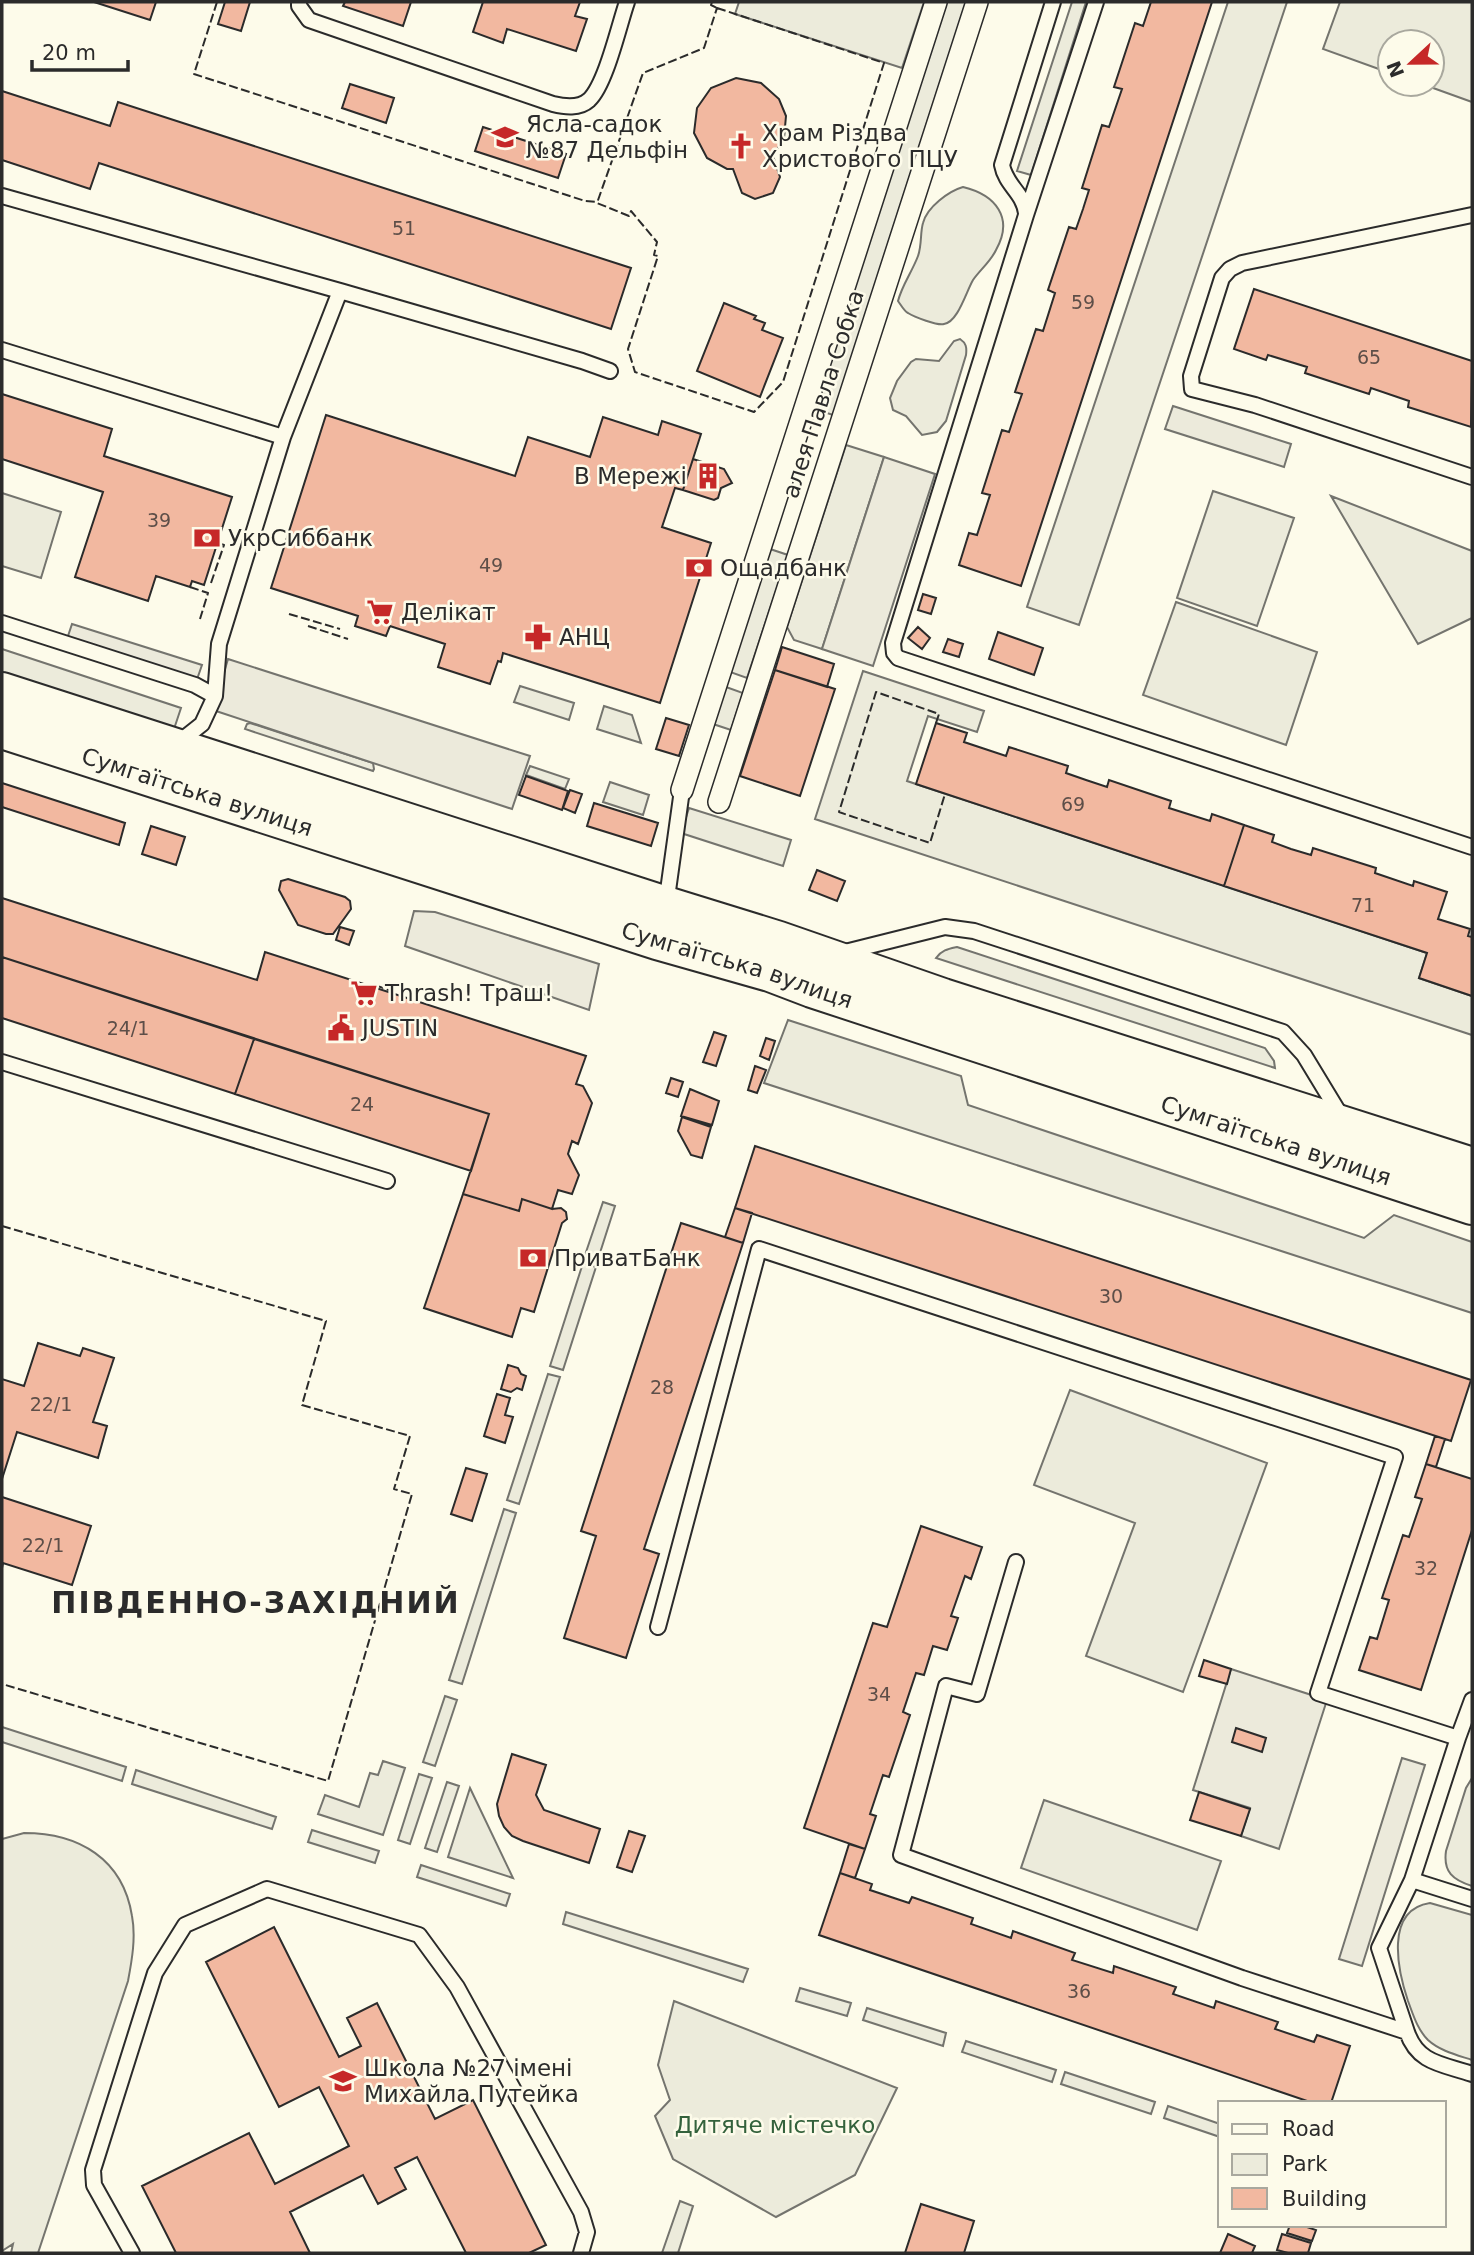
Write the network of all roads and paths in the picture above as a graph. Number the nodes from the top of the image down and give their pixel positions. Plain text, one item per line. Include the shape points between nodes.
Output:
1 (299, 2) edge
2 (627, 2) edge
3 (936, 2) edge
4 (977, 2) edge
5 (1052, 2) edge
6 (1096, 2) edge
7 (2, 196) edge
8 (1026, 215) junction
9 (1472, 215) edge
10 (340, 291) junction
11 (2, 350) edge
12 (610, 371) dead end
13 (283, 438) junction
14 (1472, 477) edge
15 (2, 623) edge
16 (2, 692) edge
17 (215, 696) junction
18 (2, 729) edge
19 (173, 747) junction
20 (682, 790) joint
21 (719, 802) dead end
22 (1472, 847) edge
23 (666, 906) junction
24 (825, 957) junction
25 (2, 1062) edge
26 (1348, 1126) junction
27 (1470, 1160) edge
28 (387, 1181) dead end
29 (1472, 1205) edge
30 (1016, 1562) dead end
31 (658, 1627) dead end
32 (1472, 1700) edge
33 (1458, 1738) junction
34 (1412, 1880) junction
35 (1472, 1899) edge
36 (1407, 2032) junction
37 (1472, 2074) edge
38 (132, 2253) edge
39 (581, 2253) edge

1 - 2 lane via 309,20 571,108 589,101 600,83
3 - 20 street, алея Павла Собка
4 - 21 street, алея Павла Собка
5 - 8 lane via 1002,165 1024,202
6 - 8 lane
7 - 10 lane
8 - 22 lane via 893,643 894,653
9 - 14 lane via 1230,269 1222,278 1191,376 1192,389 1255,405
10 - 12 lane
10 - 13 lane
11 - 13 lane
13 - 17 lane via 219,644
15 - 17 lane via 195,685
16 - 19 main road, Сумгаїтська вулиця
17 - 19 lane via 202,724
18 - 29 main road, Сумгаїтська вулиця via 619,928 770,972
19 - 23 main road, Сумгаїтська вулиця
20 - 23 lane
23 - 24 main road, Сумгаїтська вулиця
24 - 26 main road, Сумгаїтська вулиця
24 - 26 lane via 945,927 974,931 1283,1032 1304,1055
25 - 28 lane
26 - 27 main road, Сумгаїтська вулиця
30 - 36 lane via 977,1694 946,1686 901,1854 1242,1978
31 - 33 lane via 759,1249 1395,1457 1318,1693
32 - 33 lane
33 - 34 lane
34 - 35 lane
34 - 36 lane via 1379,1948
36 - 37 lane via 1418,2053
38 - 39 lane via 94,2185 93,2169 155,1973 186,1925 267,1889 419,1935 457,1987 581,2212 587,2232

